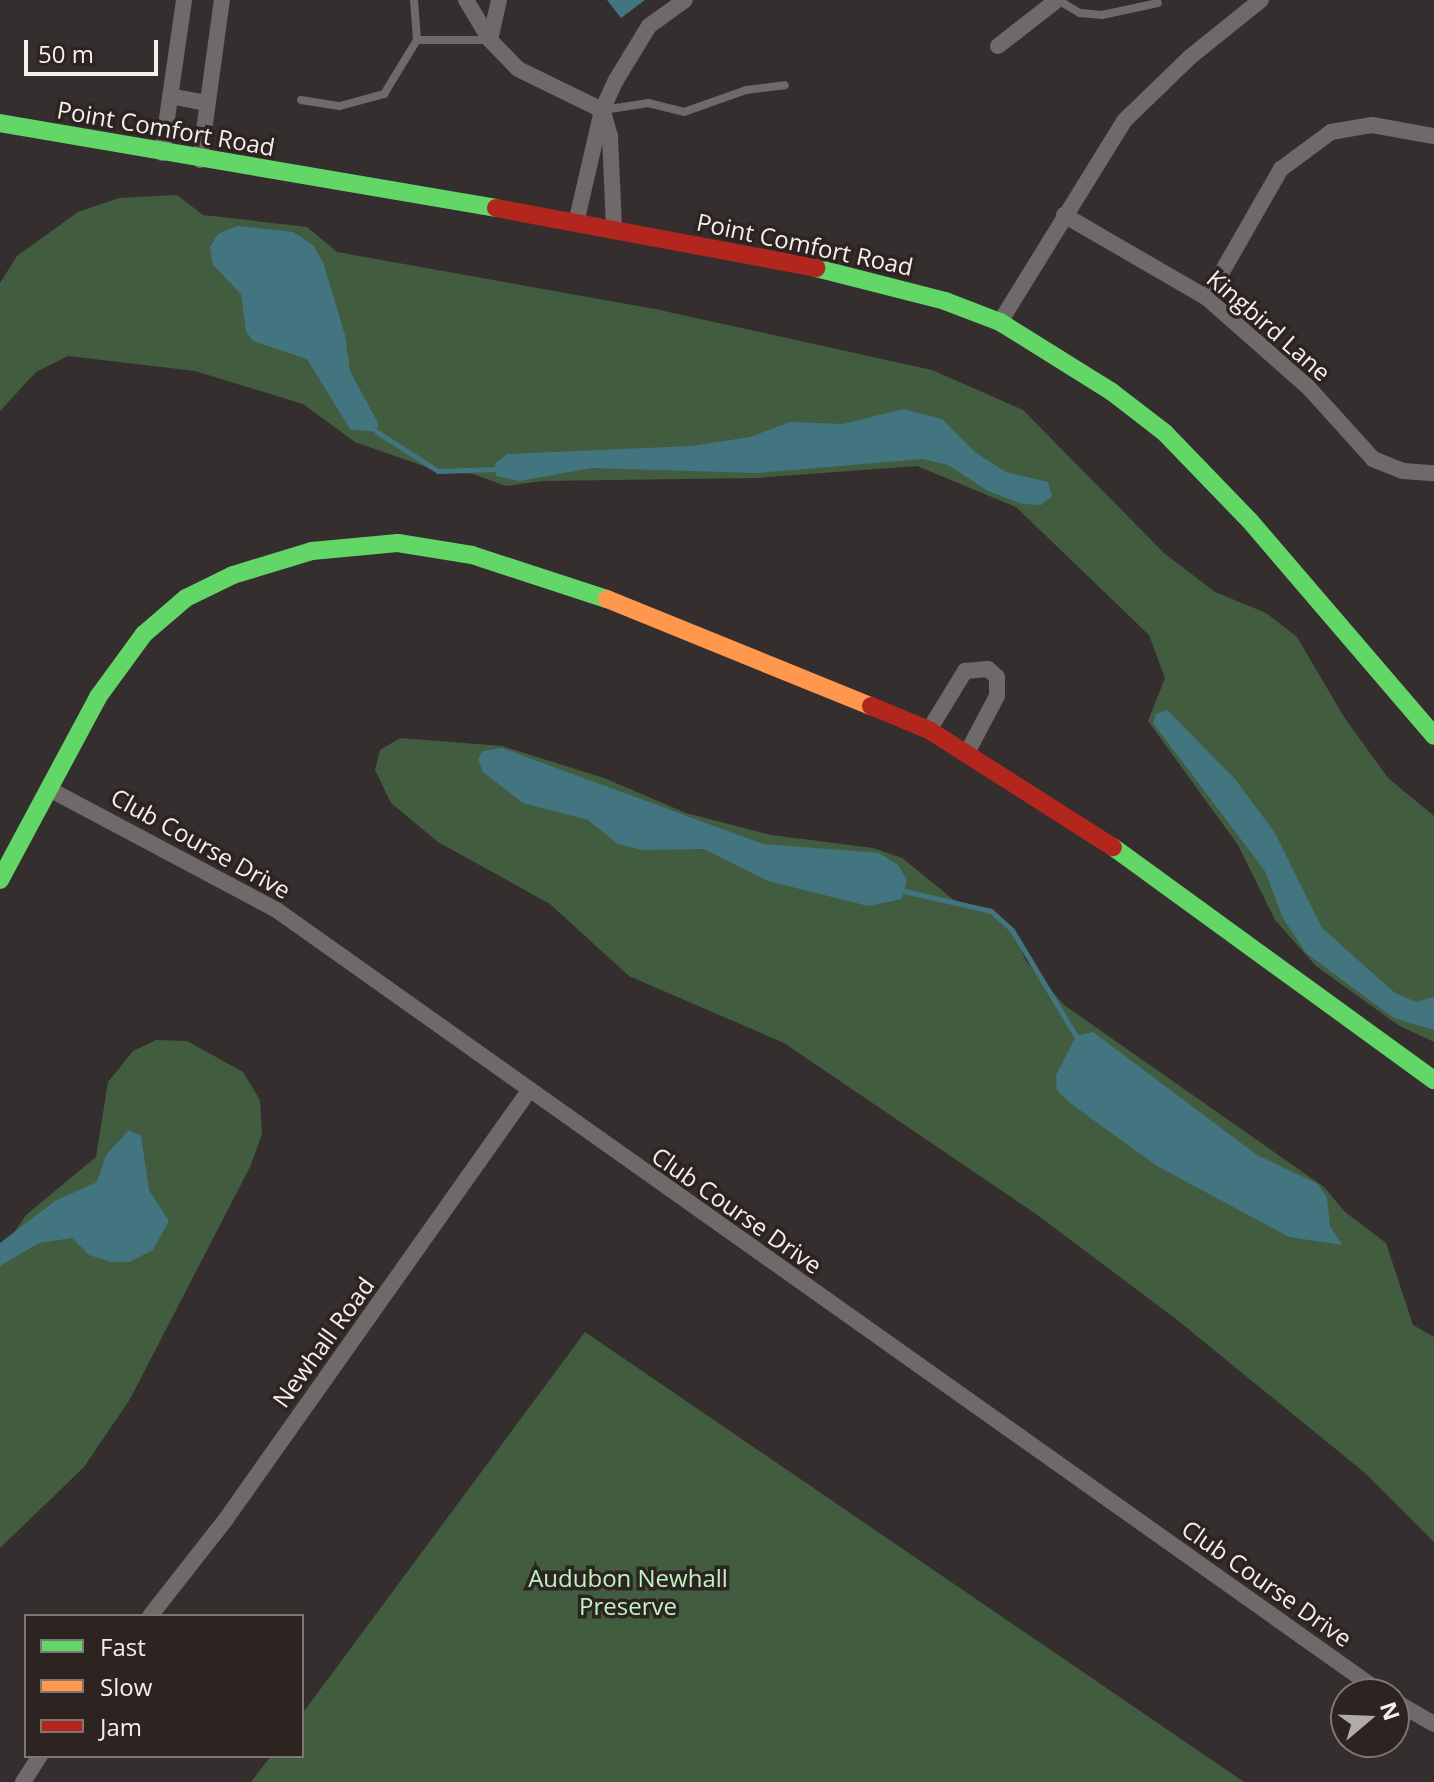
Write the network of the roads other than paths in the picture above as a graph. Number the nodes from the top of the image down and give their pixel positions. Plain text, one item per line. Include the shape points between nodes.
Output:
1 (184, 0) edge
2 (222, 0) edge
3 (414, 0) edge
4 (466, 0) edge
5 (499, 0) edge
6 (685, 0) edge
7 (1058, 0) edge
8 (1261, 0) edge
9 (1158, 3) dead end
10 (417, 40) junction
11 (490, 40) junction
12 (998, 46) dead end
13 (785, 85) dead end
14 (170, 96) junction
15 (301, 100) dead end
16 (205, 103) junction
17 (602, 110) junction
18 (0, 123) edge
19 (1434, 136) edge
20 (162, 153) junction
21 (200, 160) junction
22 (1064, 215) junction
23 (576, 223) junction
24 (614, 228) junction
25 (1207, 298) junction
26 (1000, 322) junction
27 (1434, 473) edge
28 (929, 730) junction
29 (1434, 736) edge
30 (968, 751) junction
31 (49, 789) junction
32 (0, 880) edge
33 (1434, 1080) edge
34 (528, 1092) junction
35 (152, 1614) edge
36 (1360, 1678) edge
37 (1410, 1710) edge
38 (1434, 1724) edge
39 (39, 1758) edge
40 (23, 1782) edge

1 - 14 street
2 - 16 street
3 - 10 lane
4 - 11 street
5 - 11 street
6 - 17 street via 642,35
7 - 9 lane via 1080,13 1102,15
7 - 12 street
8 - 22 street via 1190,57 1124,121
10 - 11 lane
10 - 15 lane via 384,94 340,106
11 - 17 street via 518,69
13 - 17 lane via 746,90 684,112 648,103
14 - 16 street
14 - 20 street
16 - 21 street
17 - 23 street
17 - 24 street via 610,136
18 - 20 street, Point Comfort Road
19 - 25 street via 1372,125 1331,132 1281,169
20 - 21 street, Point Comfort Road
21 - 23 street, Point Comfort Road via 387,187
22 - 25 street, Kingbird Lane
22 - 26 street
23 - 24 street, Point Comfort Road
24 - 26 street, Point Comfort Road via 835,272 945,301
25 - 27 street, Kingbird Lane via 1308,387 1373,459 1403,471
26 - 29 street, Point Comfort Road via 1078,369 1165,433 1250,521
28 - 30 street
28 - 30 street via 965,671 988,669 999,686
28 - 31 street via 558,579 472,555 398,543 355,543 233,575 186,598 144,634 98,697
30 - 33 street via 1095,834
31 - 32 street
31 - 34 street, Club Course Drive via 278,911
34 - 35 street, Newhall Road via 226,1519
34 - 36 street, Club Course Drive
37 - 38 street
39 - 40 street

